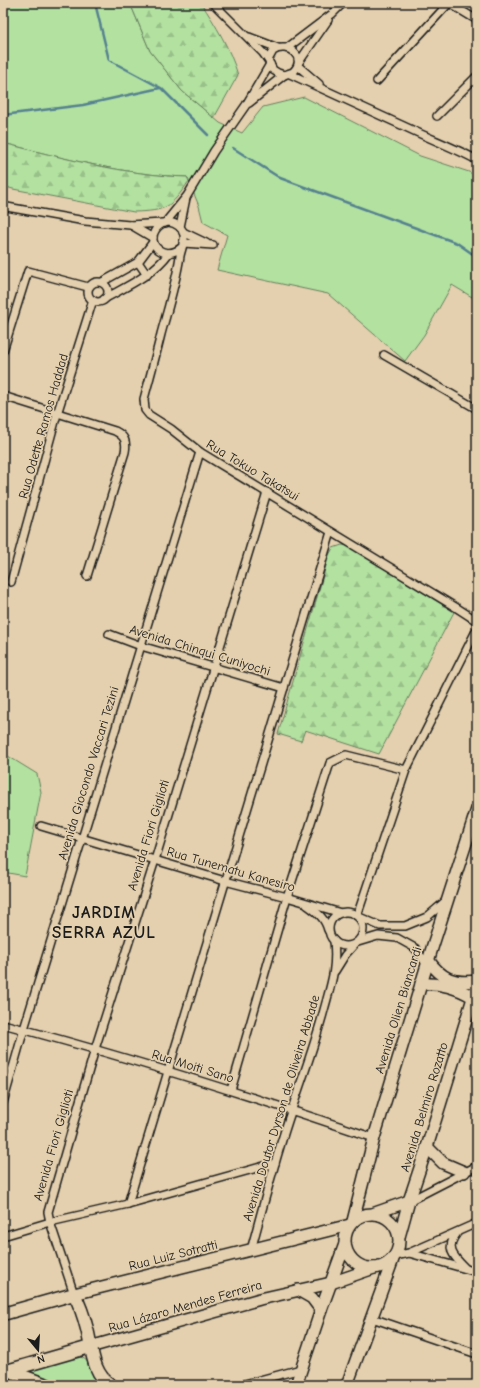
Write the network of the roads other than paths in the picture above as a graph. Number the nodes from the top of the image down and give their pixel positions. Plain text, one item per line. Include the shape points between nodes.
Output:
1 (213, 3) edge
2 (344, 3) edge
3 (449, 3) edge
4 (332, 14) junction
5 (477, 20) edge
6 (247, 36) junction
7 (278, 48) junction
8 (288, 48) junction
9 (269, 62) junction
10 (299, 64) junction
11 (287, 74) junction
12 (477, 76) edge
13 (377, 81) dead end
14 (323, 89) junction
15 (246, 105) junction
16 (437, 116) dead end
17 (477, 160) edge
18 (187, 196) junction
19 (7, 207) dead end
20 (164, 223) junction
21 (130, 225) junction
22 (181, 229) junction
23 (153, 240) junction
24 (182, 245) junction
25 (171, 253) junction
26 (138, 262) junction
27 (147, 275) junction
28 (176, 278) junction
29 (102, 282) junction
30 (88, 287) junction
31 (104, 299) junction
32 (93, 300) junction
33 (3, 351) edge
34 (384, 355) dead end
35 (3, 396) edge
36 (477, 409) edge
37 (57, 414) junction
38 (200, 452) junction
39 (267, 492) junction
40 (332, 532) junction
41 (87, 576) dead end
42 (11, 582) dead end
43 (469, 616) junction
44 (477, 618) edge
45 (477, 621) edge
46 (477, 629) edge
47 (109, 634) dead end
48 (141, 646) junction
49 (214, 667) junction
50 (284, 688) junction
51 (406, 770) junction
52 (476, 817) edge
53 (41, 826) dead end
54 (473, 833) edge
55 (83, 839) junction
56 (155, 860) junction
57 (225, 881) junction
58 (286, 897) junction
59 (447, 899) junction
60 (300, 901) junction
61 (341, 913) junction
62 (357, 916) junction
63 (329, 931) junction
64 (334, 941) junction
65 (356, 943) junction
66 (428, 963) junction
67 (334, 973) junction
68 (477, 982) edge
69 (421, 984) junction
70 (477, 985) edge
71 (473, 997) junction
72 (3, 1024) edge
73 (24, 1030) junction
74 (95, 1049) junction
75 (168, 1071) junction
76 (231, 1090) junction
77 (3, 1103) edge
78 (291, 1110) junction
79 (374, 1138) junction
80 (427, 1147) junction
81 (274, 1163) junction
82 (477, 1166) edge
83 (464, 1172) junction
84 (409, 1201) junction
85 (128, 1204) junction
86 (375, 1213) junction
87 (50, 1222) junction
88 (352, 1223) junction
89 (477, 1223) edge
90 (459, 1231) junction
91 (3, 1236) edge
92 (399, 1238) junction
93 (345, 1244) junction
94 (251, 1250) junction
95 (409, 1253) junction
96 (394, 1257) junction
97 (374, 1268) junction
98 (465, 1268) junction
99 (477, 1272) edge
100 (331, 1283) junction
101 (298, 1290) junction
102 (74, 1294) junction
103 (321, 1310) junction
104 (3, 1314) edge
105 (372, 1318) junction
106 (90, 1347) junction
107 (477, 1354) edge
108 (301, 1368) junction
109 (4, 1370) edge
110 (47, 1385) edge
111 (111, 1385) edge
112 (241, 1385) edge
113 (296, 1385) edge
114 (347, 1385) edge

1 - 6 street
2 - 4 street
3 - 5 street
3 - 13 street
4 - 8 street
4 - 10 street
6 - 7 street
6 - 9 street
7 - 8 street
7 - 9 street via 272,51
8 - 10 street via 295,53
9 - 11 street via 273,70
9 - 15 street
10 - 11 street via 293,72
10 - 14 street
11 - 14 street
11 - 15 street
12 - 16 street
14 - 17 street via 410,130 458,149
15 - 18 street
18 - 20 street
18 - 22 street
19 - 21 street via 85,221
20 - 21 street
20 - 22 street via 170,222
20 - 23 street via 156,229
21 - 23 street
22 - 24 street via 184,239
22 - 24 street via 211,245
23 - 25 street via 159,250
23 - 26 street
24 - 25 street
24 - 28 street, Rua Tokuo Takatsui
25 - 27 street
25 - 28 street
26 - 27 street
26 - 29 street
27 - 31 street
28 - 38 street, Rua Tokuo Takatsui via 144,405 149,415
29 - 30 street via 94,282
29 - 31 street via 108,292
30 - 32 street via 88,295
30 - 33 street via 28,271
31 - 32 street via 96,302
32 - 37 street, Rua Odette Ramos Haddad
34 - 36 street
35 - 37 street
37 - 41 street via 115,431 125,439 125,452
37 - 42 street, Rua Odette Ramos Haddad
38 - 39 street, Rua Tokuo Takatsui
38 - 48 street, Avenida Giocondo Vaccari Tezini
39 - 40 street, Rua Tokuo Takatsui
39 - 49 street, Avenida Fiori Giglioti
40 - 43 street, Rua Tokuo Takatsui
40 - 50 street
43 - 44 street, Rua Tokuo Takatsui
43 - 45 street, Rua Tokuo Takatsui
46 - 51 street
47 - 48 street, Avenida Chinqui Cuniyochi
48 - 49 street, Avenida Chinqui Cuniyochi
48 - 55 street, Avenida Giocondo Vaccari Tezini
49 - 50 street, Avenida Chinqui Cuniyochi
49 - 56 street, Avenida Fiori Giglioti
50 - 57 street
51 - 58 street via 346,755 330,763
51 - 62 street
52 - 54 street, Avenida Olien Biancardi
53 - 55 street, Rua Tunematu Kanesiro
54 - 59 street, Avenida Olien Biancardi
55 - 56 street, Rua Tunematu Kanesiro
55 - 73 street, Avenida Giocondo Vaccari Tezini
56 - 57 street, Rua Tunematu Kanesiro
56 - 74 street, Avenida Fiori Giglioti
57 - 58 street, Rua Tunematu Kanesiro
57 - 75 street
58 - 60 street, Rua Tunematu Kanesiro
58 - 76 street
59 - 62 street via 427,917 405,926 380,926
59 - 66 street, Avenida Olien Biancardi
60 - 61 street, Rua Tunematu Kanesiro
60 - 63 street, Rua Tunematu Kanesiro via 315,910 326,921
61 - 62 street
61 - 63 street via 332,920
62 - 65 street via 363,932
63 - 64 street
64 - 65 street via 343,946
64 - 67 street, Avenida Doutor Dyrson de Oliveira Abbade
65 - 66 street via 378,936 397,938 414,948
65 - 67 street, Avenida Doutor Dyrson de Oliveira Abbade
66 - 68 street via 449,980
66 - 69 street, Avenida Olien Biancardi
67 - 78 street, Avenida Doutor Dyrson de Oliveira Abbade via 315,1044
69 - 71 street via 448,986
69 - 79 street, Avenida Olien Biancardi
70 - 71 street, Avenida Belmiro Rozatto
71 - 80 street, Avenida Belmiro Rozatto
72 - 73 street, Rua Moiti Sano
73 - 74 street, Rua Moiti Sano
73 - 77 street, Avenida Giocondo Vaccari Tezini
74 - 75 street, Rua Moiti Sano
74 - 87 street, Avenida Fiori Giglioti via 48,1212
75 - 76 street, Rua Moiti Sano
75 - 85 street
76 - 78 street, Rua Moiti Sano
78 - 79 street, Rua Moiti Sano
78 - 81 street, Avenida Doutor Dyrson de Oliveira Abbade
79 - 88 street, Avenida Olien Biancardi
80 - 83 street via 443,1163
80 - 84 street, Avenida Belmiro Rozatto
81 - 85 street
81 - 94 street, Avenida Doutor Dyrson de Oliveira Abbade
82 - 83 street
83 - 84 street
84 - 86 street
84 - 92 street, Avenida Belmiro Rozatto
85 - 87 street
86 - 88 street via 363,1215
86 - 92 street via 386,1217 395,1226
87 - 91 street
87 - 102 street, Avenida Fiori Giglioti
88 - 93 street via 346,1234
88 - 94 street, Rua Luiz Sotratti
89 - 90 street
90 - 95 street
90 - 98 street via 452,1240 452,1254
92 - 96 street via 398,1250
93 - 97 street via 350,1257 361,1265
93 - 100 street
94 - 102 street, Rua Luiz Sotratti
95 - 96 street
95 - 98 street
96 - 97 street
96 - 105 street
97 - 100 street, Rua Lázaro Mendes Ferreira
98 - 99 street
100 - 101 street, Rua Lázaro Mendes Ferreira
100 - 103 street
101 - 103 street via 312,1298
101 - 106 street, Rua Lázaro Mendes Ferreira
102 - 104 main road, Rua Luiz Sotratti
102 - 106 main road, Avenida Fiori Giglioti via 81,1307
103 - 108 street
105 - 107 street
105 - 114 street
106 - 109 main road, Rua Lázaro Mendes Ferreira
106 - 111 main road, Avenida Fiori Giglioti via 97,1370 104,1381
108 - 112 street
108 - 113 street
109 - 110 main road

